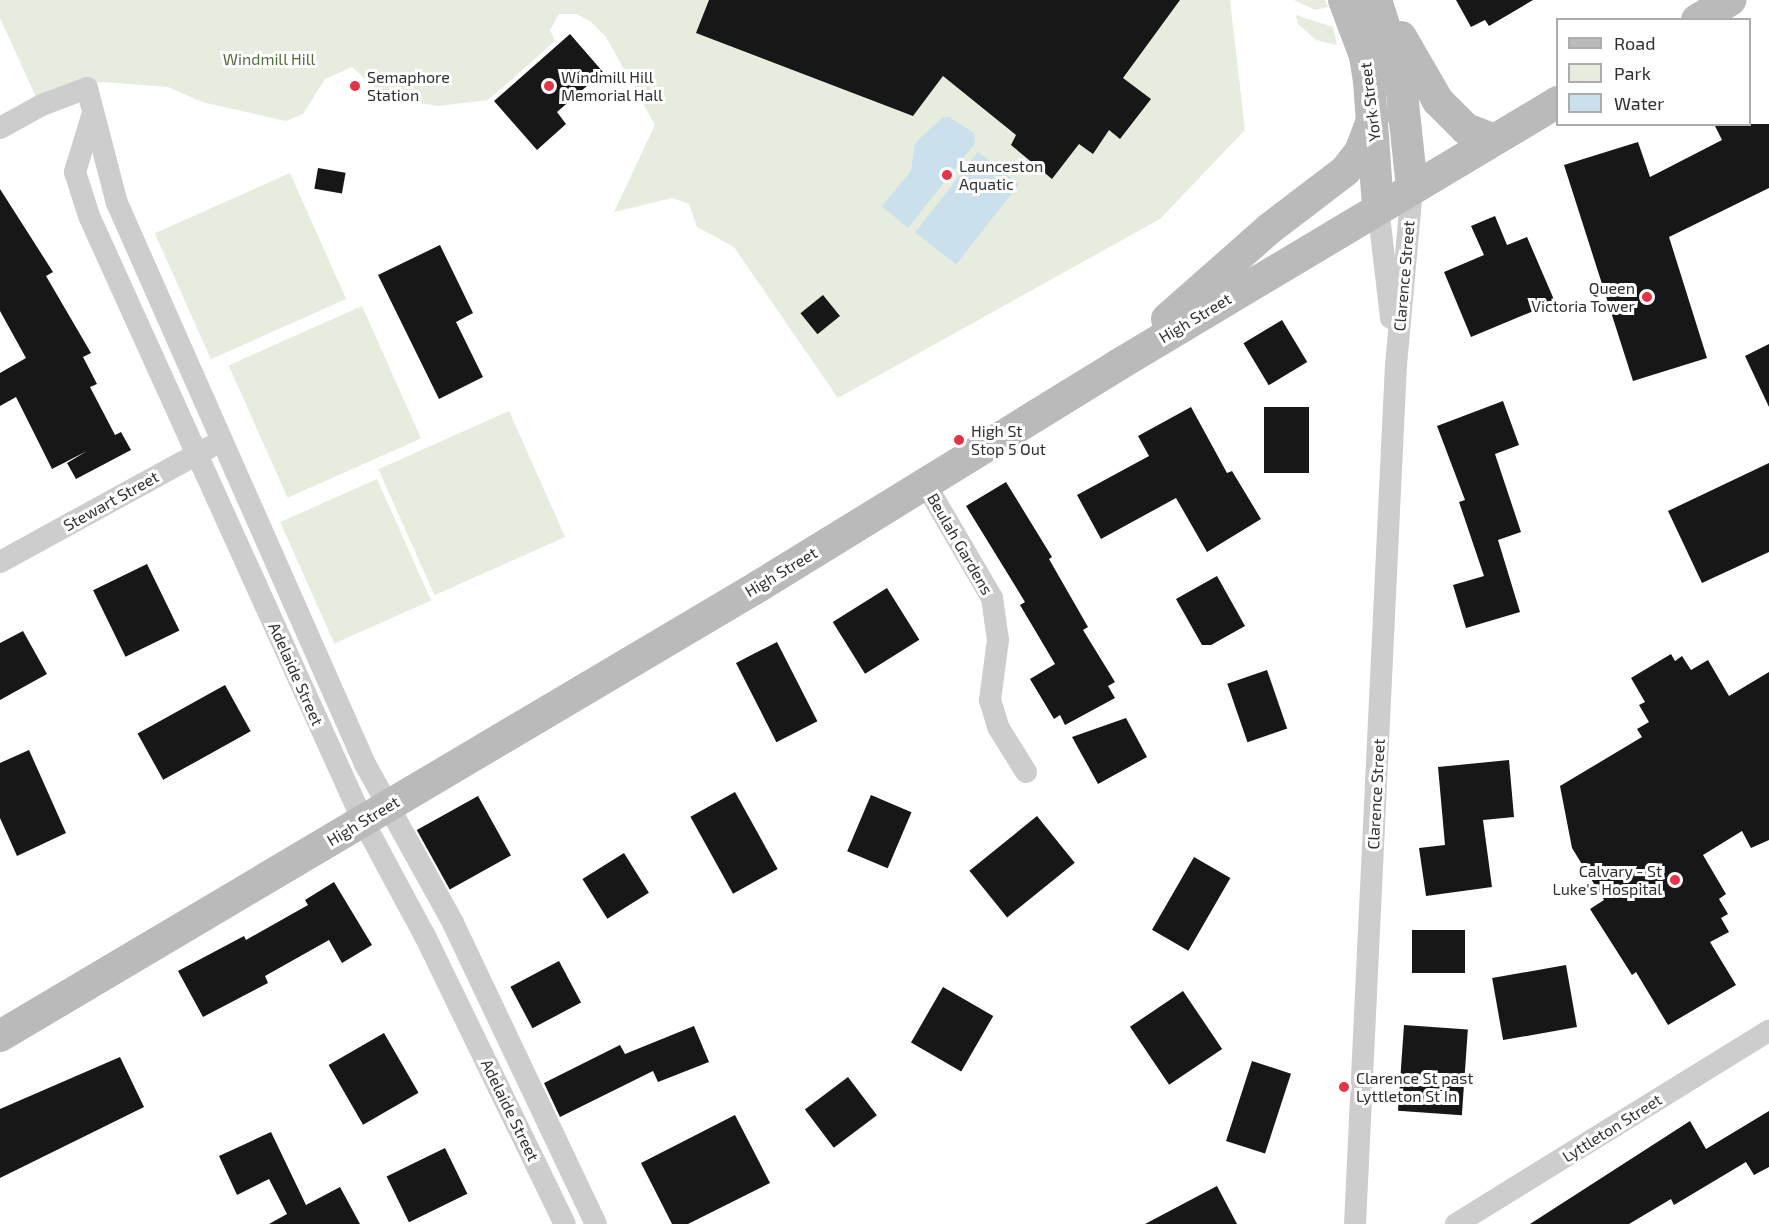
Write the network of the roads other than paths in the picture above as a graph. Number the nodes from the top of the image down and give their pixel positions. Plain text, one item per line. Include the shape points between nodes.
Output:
1 (1344, 0) edge
2 (1378, 0) edge
3 (1730, 0) edge
4 (1700, 18) edge
5 (1556, 103) edge
6 (94, 111) junction
7 (1374, 116) junction
8 (0, 128) edge
9 (1494, 140) junction
10 (1412, 188) junction
11 (117, 203) junction
12 (1378, 207) junction
13 (89, 216) junction
14 (136, 244) junction
15 (108, 257) junction
16 (168, 317) junction
17 (140, 329) junction
18 (1118, 364) junction
19 (1396, 364) junction
20 (222, 441) junction
21 (197, 453) junction
22 (926, 485) junction
23 (0, 562) edge
24 (312, 644) junction
25 (288, 656) junction
26 (365, 764) junction
27 (1026, 772) dead end
28 (343, 779) junction
29 (391, 804) junction
30 (363, 821) junction
31 (453, 923) junction
32 (425, 936) junction
33 (1769, 1031) edge
34 (506, 1033) junction
35 (0, 1036) edge
36 (479, 1046) junction
37 (546, 1119) junction
38 (520, 1131) junction
39 (580, 1191) junction
40 (555, 1203) junction
41 (565, 1224) edge
42 (596, 1224) edge
43 (1354, 1224) edge
44 (1456, 1224) edge

1 - 7 main road, York Street via 1365,56
2 - 9 main road via 1438,101 1466,129
2 - 10 main road, York Street via 1400,75
3 - 4 main road
5 - 9 main road, High Street
6 - 8 street, Adelaide Street via 87,88 42,105
6 - 11 street, Adelaide Street
6 - 13 street, Adelaide Street via 75,171
7 - 12 main road, York Street
7 - 18 main road via 1360,152 1345,171 1235,258
9 - 10 main road, High Street
10 - 12 main road, High Street
10 - 19 street, Clarence Street
11 - 13 street
11 - 14 street, Adelaide Street
12 - 18 main road, High Street
12 - 19 street, Clarence Street
13 - 15 street, Adelaide Street
14 - 15 street
14 - 16 street, Adelaide Street
15 - 17 street, Adelaide Street
16 - 17 street
16 - 20 street, Adelaide Street
17 - 21 street, Adelaide Street
18 - 22 main road, High Street
19 - 43 street, Clarence Street
20 - 21 street, Stewart Street
20 - 24 street, Adelaide Street
21 - 23 street, Stewart Street
21 - 25 street, Adelaide Street
22 - 27 street, Beulah Gardens via 992,598 998,640 990,700 998,727
22 - 29 main road, High Street
24 - 25 street
24 - 26 street, Adelaide Street
25 - 28 street, Adelaide Street
26 - 28 street
26 - 29 street, Adelaide Street
28 - 30 street, Adelaide Street
29 - 30 main road, High Street
29 - 31 street, Adelaide Street
30 - 32 street, Adelaide Street
30 - 35 main road, High Street
31 - 32 street
31 - 34 street, Adelaide Street
32 - 36 street, Adelaide Street
33 - 44 street, Lyttleton Street
34 - 36 street
34 - 37 street, Adelaide Street
36 - 38 street, Adelaide Street
37 - 38 street
37 - 39 street, Adelaide Street
38 - 40 street, Adelaide Street
39 - 40 street
39 - 42 street, Adelaide Street
40 - 41 street, Adelaide Street

